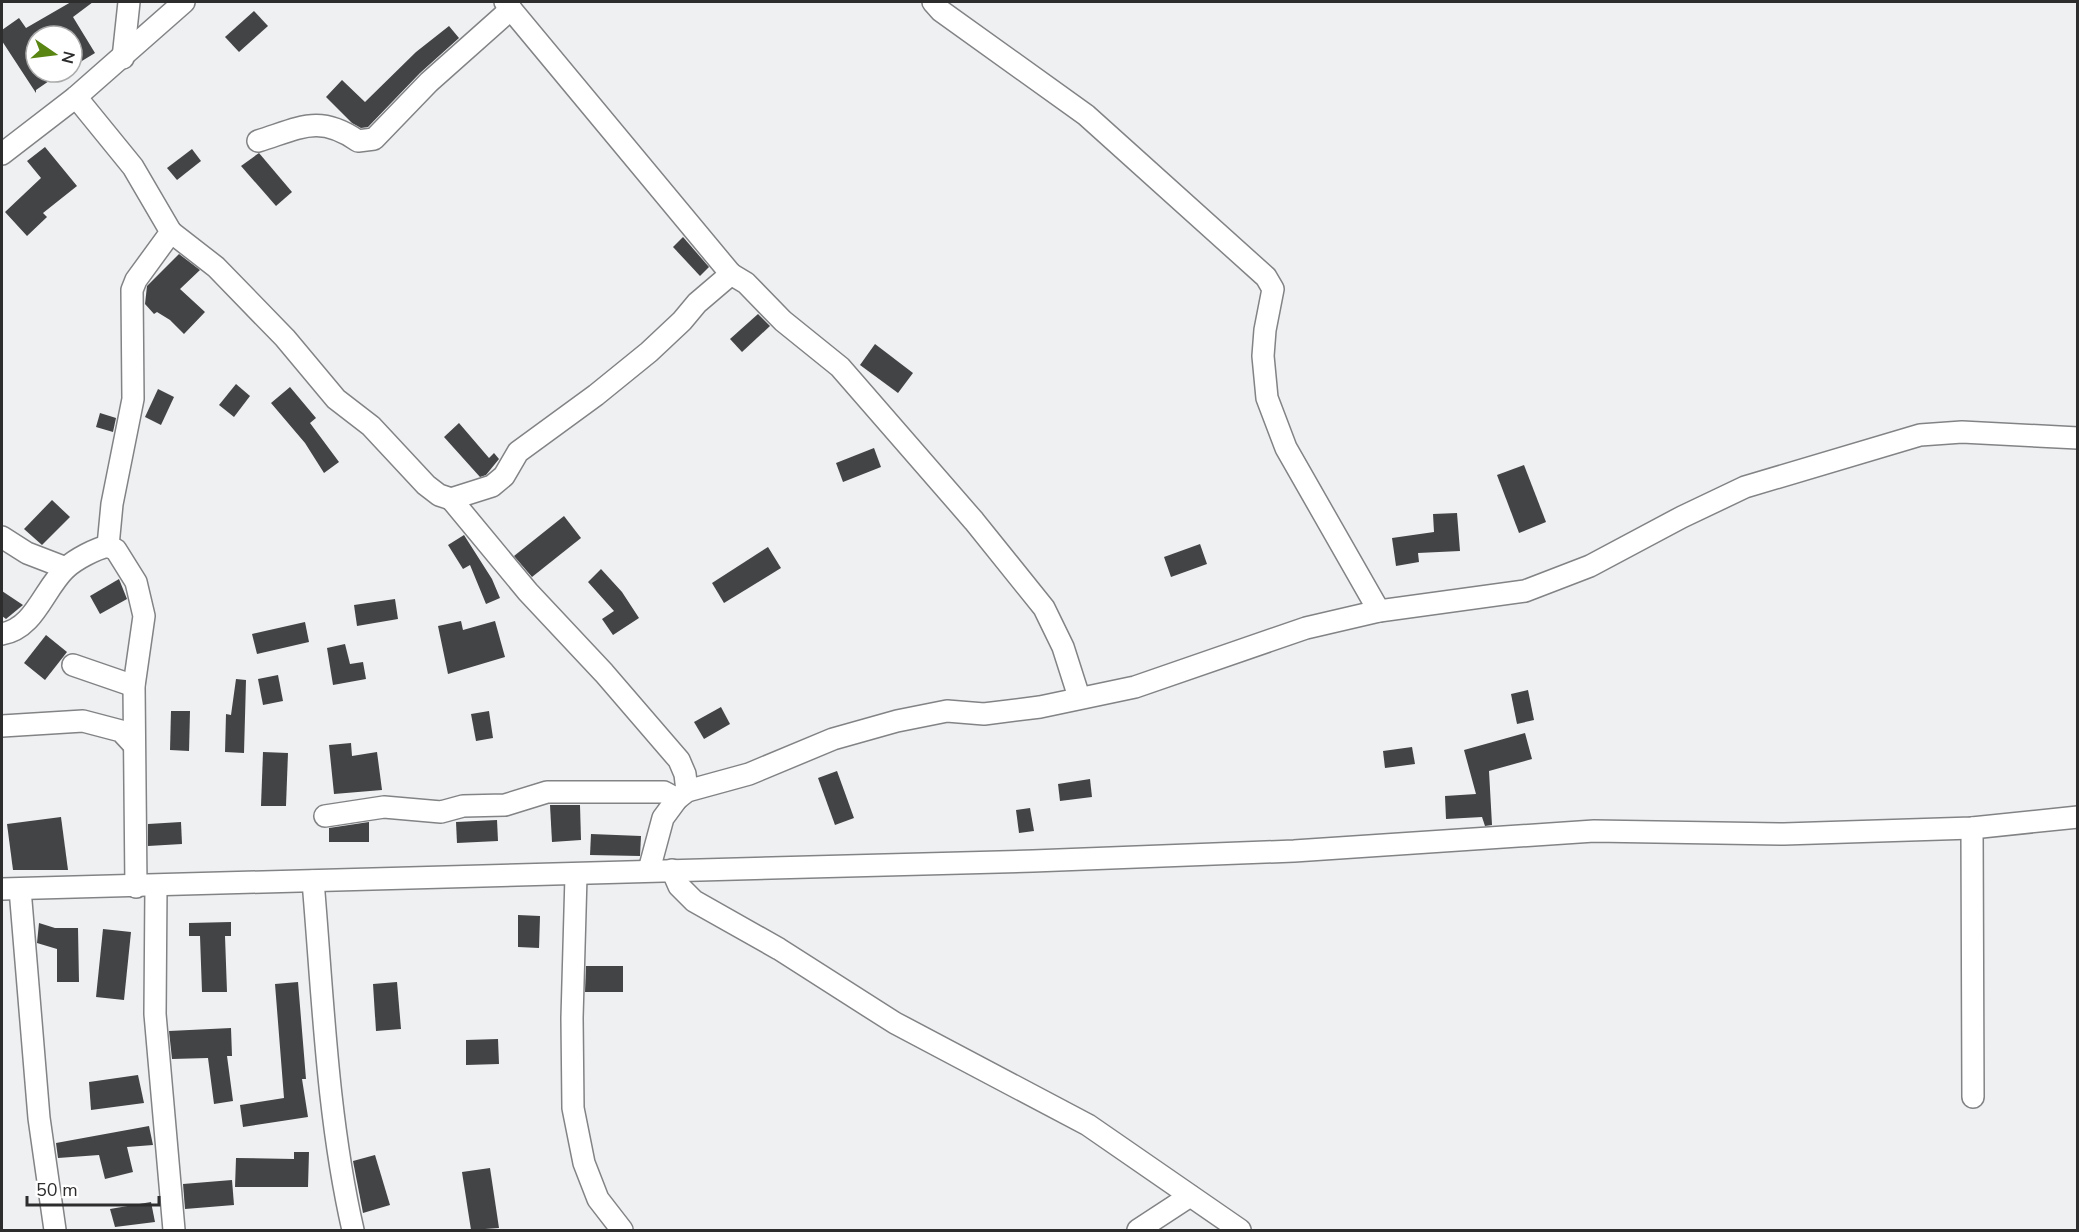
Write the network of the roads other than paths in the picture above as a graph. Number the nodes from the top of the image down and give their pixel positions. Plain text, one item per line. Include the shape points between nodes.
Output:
1 (129, 2) edge
2 (933, 2) edge
3 (508, 5) edge
4 (171, 6) edge
5 (123, 58) junction
6 (76, 97) junction
7 (258, 141) dead end
8 (2, 154) edge
9 (171, 232) junction
10 (732, 274) junction
11 (2078, 438) edge
12 (451, 499) junction
13 (2, 537) edge
14 (108, 546) junction
15 (66, 568) junction
16 (1379, 611) junction
17 (2, 634) edge
18 (73, 665) dead end
19 (134, 686) junction
20 (1078, 698) junction
21 (2, 726) edge
22 (134, 744) junction
23 (682, 795) junction
24 (325, 816) dead end
25 (2078, 817) edge
26 (1972, 828) junction
27 (650, 870) junction
28 (672, 870) junction
29 (576, 876) junction
30 (313, 881) junction
31 (146, 886) junction
32 (11, 889) edge
33 (1974, 1098) dead end
34 (1190, 1196) junction
35 (55, 1230) edge
36 (174, 1230) edge
37 (353, 1230) edge
38 (622, 1230) edge
39 (1138, 1230) edge
40 (1240, 1230) edge

1 - 5 street
2 - 16 street via 1086,116 1266,277 1273,289 1263,356 1267,398 1286,448
3 - 7 street via 374,139 358,141 325,124
3 - 10 street
4 - 5 street
5 - 6 street
6 - 8 street
6 - 9 street via 133,167
9 - 12 street via 216,267 285,338 336,399 371,426 426,484
9 - 14 street via 135,280 132,290 133,399 112,504
10 - 12 street via 649,352 518,452 504,476 492,486
10 - 20 street via 840,367 974,521 1044,608 1064,647
11 - 16 street via 1962,432 1920,435 1745,487 1590,566 1525,591
12 - 23 street via 528,592 604,672 679,760 685,774
13 - 15 street via 27,553
14 - 15 street
14 - 19 street via 116,550 136,582 144,616
15 - 17 street via 22,627
16 - 20 street via 1306,628 1135,687
18 - 19 street
19 - 22 street
20 - 23 street via 1040,707 984,714 947,711 897,721 833,739 749,774
21 - 22 street via 84,721 121,731
22 - 31 street
23 - 24 street via 547,792 505,805 463,806 441,812 384,807
23 - 27 street via 663,818
25 - 26 street
26 - 28 street via 1784,834 1594,831 1294,851
26 - 33 street
27 - 28 street
27 - 29 street
28 - 34 street via 679,886 694,901 779,948 895,1023 1088,1125
29 - 30 street
29 - 38 street via 573,1108 584,1163 598,1199
30 - 31 street
30 - 37 street via 327,1069 339,1170
31 - 32 street
31 - 36 street
32 - 35 street
34 - 39 street
34 - 40 street

